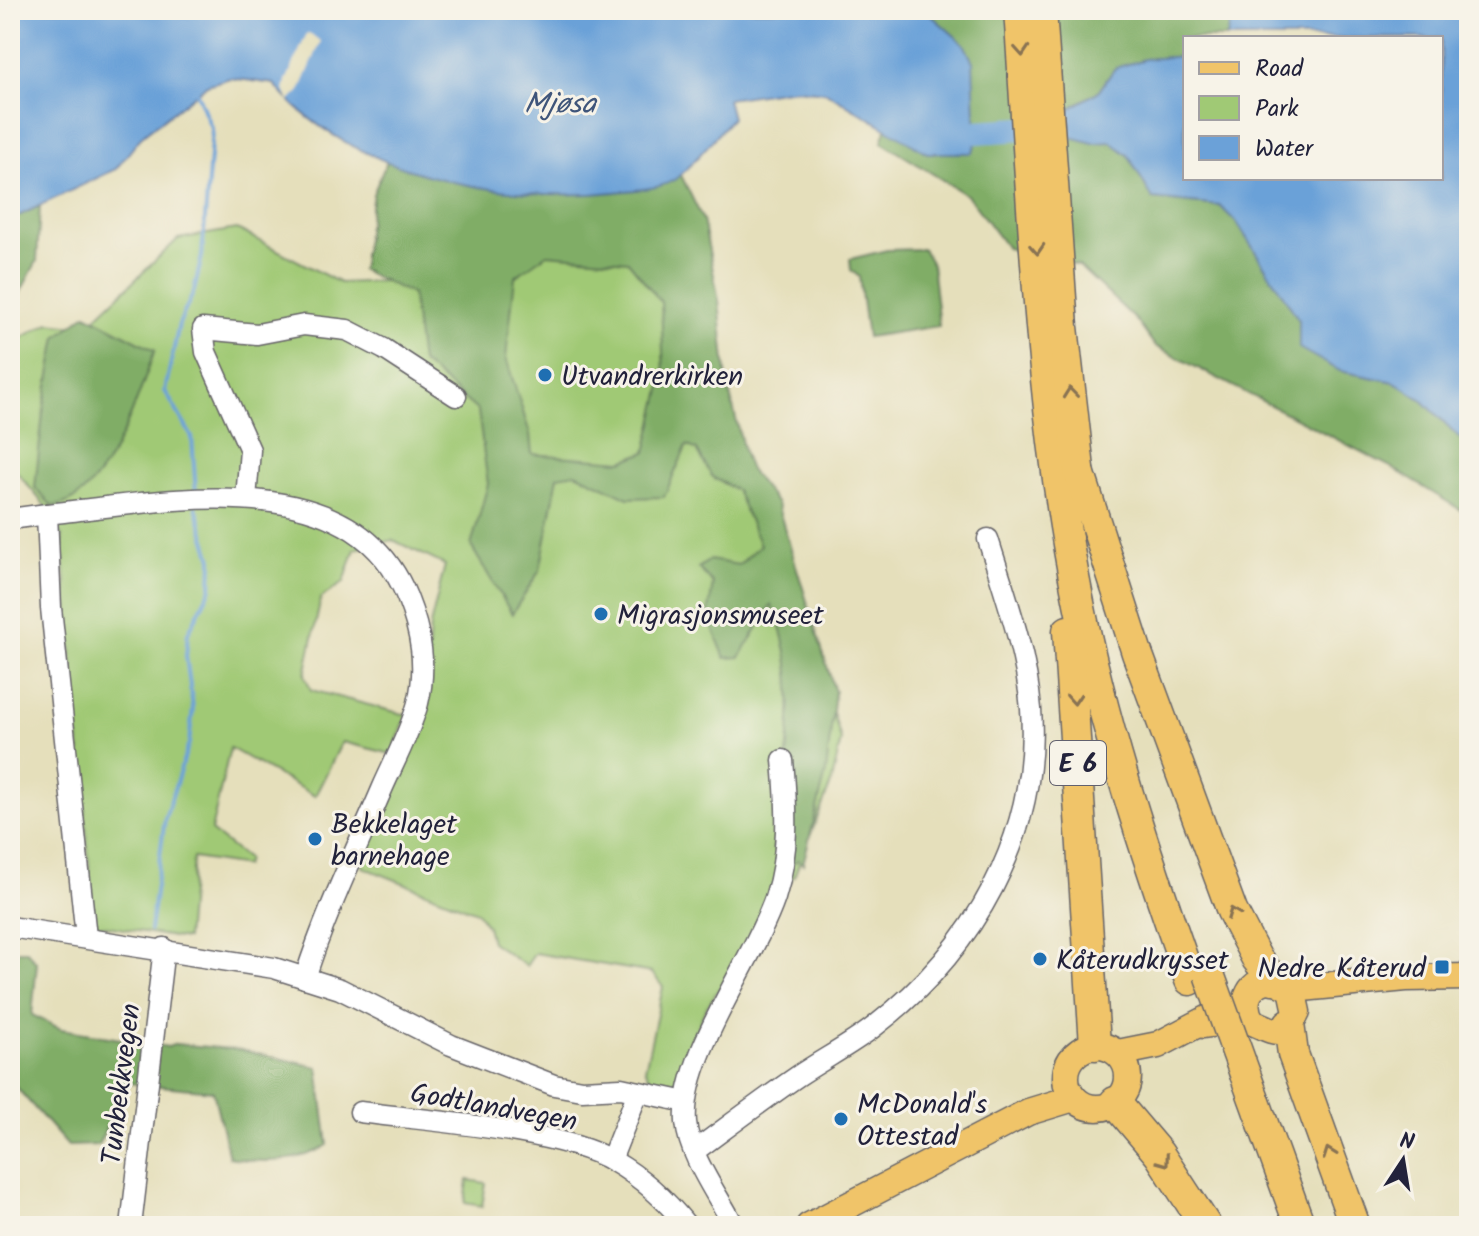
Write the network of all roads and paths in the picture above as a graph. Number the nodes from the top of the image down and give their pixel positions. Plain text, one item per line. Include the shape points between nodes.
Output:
1 (1019, 10) edge
2 (1041, 10) edge
3 (1036, 91) junction
4 (456, 396) dead end
5 (1069, 476) junction
6 (246, 499) junction
7 (47, 514) junction
8 (10, 519) edge
9 (988, 539) dead end
10 (783, 760) dead end
11 (10, 927) edge
12 (86, 937) junction
13 (164, 948) junction
14 (1469, 977) edge
15 (305, 978) junction
16 (1288, 1000) junction
17 (1249, 1009) junction
18 (1114, 1058) junction
19 (1234, 1076) junction
20 (1070, 1090) junction
21 (638, 1092) junction
22 (686, 1102) junction
23 (1115, 1102) junction
24 (360, 1112) dead end
25 (696, 1150) junction
26 (611, 1160) junction
27 (131, 1226) edge
28 (687, 1226) edge
29 (734, 1226) edge
30 (809, 1226) edge
31 (1206, 1226) edge
32 (1278, 1226) edge
33 (1300, 1226) edge
34 (1355, 1226) edge

1 -> 3 highway, E 6
2 - 3 highway, E 6
3 - 5 highway, E 6
4 - 6 street via 347,330 304,325 257,334 203,329 206,352 250,450
16 -> 5 highway, E 6 via 1251,951 1232,911
5 -> 18 highway, E 6
5 - 19 highway, E 6 via 1077,597 1103,711 1140,837 1200,977
6 - 7 street via 216,497
6 - 15 street via 306,511 365,539 400,579 422,652 413,718
7 - 8 street
7 - 12 street via 51,608
9 - 25 street via 1013,619 1031,708 1029,772 1005,866 966,929 915,991 874,1027
10 - 22 street via 788,822 777,891 705,1044
11 - 12 street
12 - 13 street
13 - 15 street
13 - 27 street, Tunbekkvegen
14 - 16 main road via 1356,984
15 - 21 street via 554,1085
16 - 17 main road via 1257,984
16 - 17 main road via 1266,1030
34 -> 16 highway, E 6 via 1293,1054
17 - 18 main road
18 - 20 main road via 1084,1048 1071,1060
18 - 23 main road via 1127,1085
19 - 32 highway, E 6
19 - 33 highway, E 6
20 - 23 main road via 1089,1107
20 - 30 main road
21 - 22 street
21 - 26 street
22 - 25 street via 689,1139
23 -> 31 highway via 1159,1154
24 - 26 street, Godtlandvegen via 571,1144
25 - 29 street
26 - 28 street, Godtlandvegen via 649,1187

